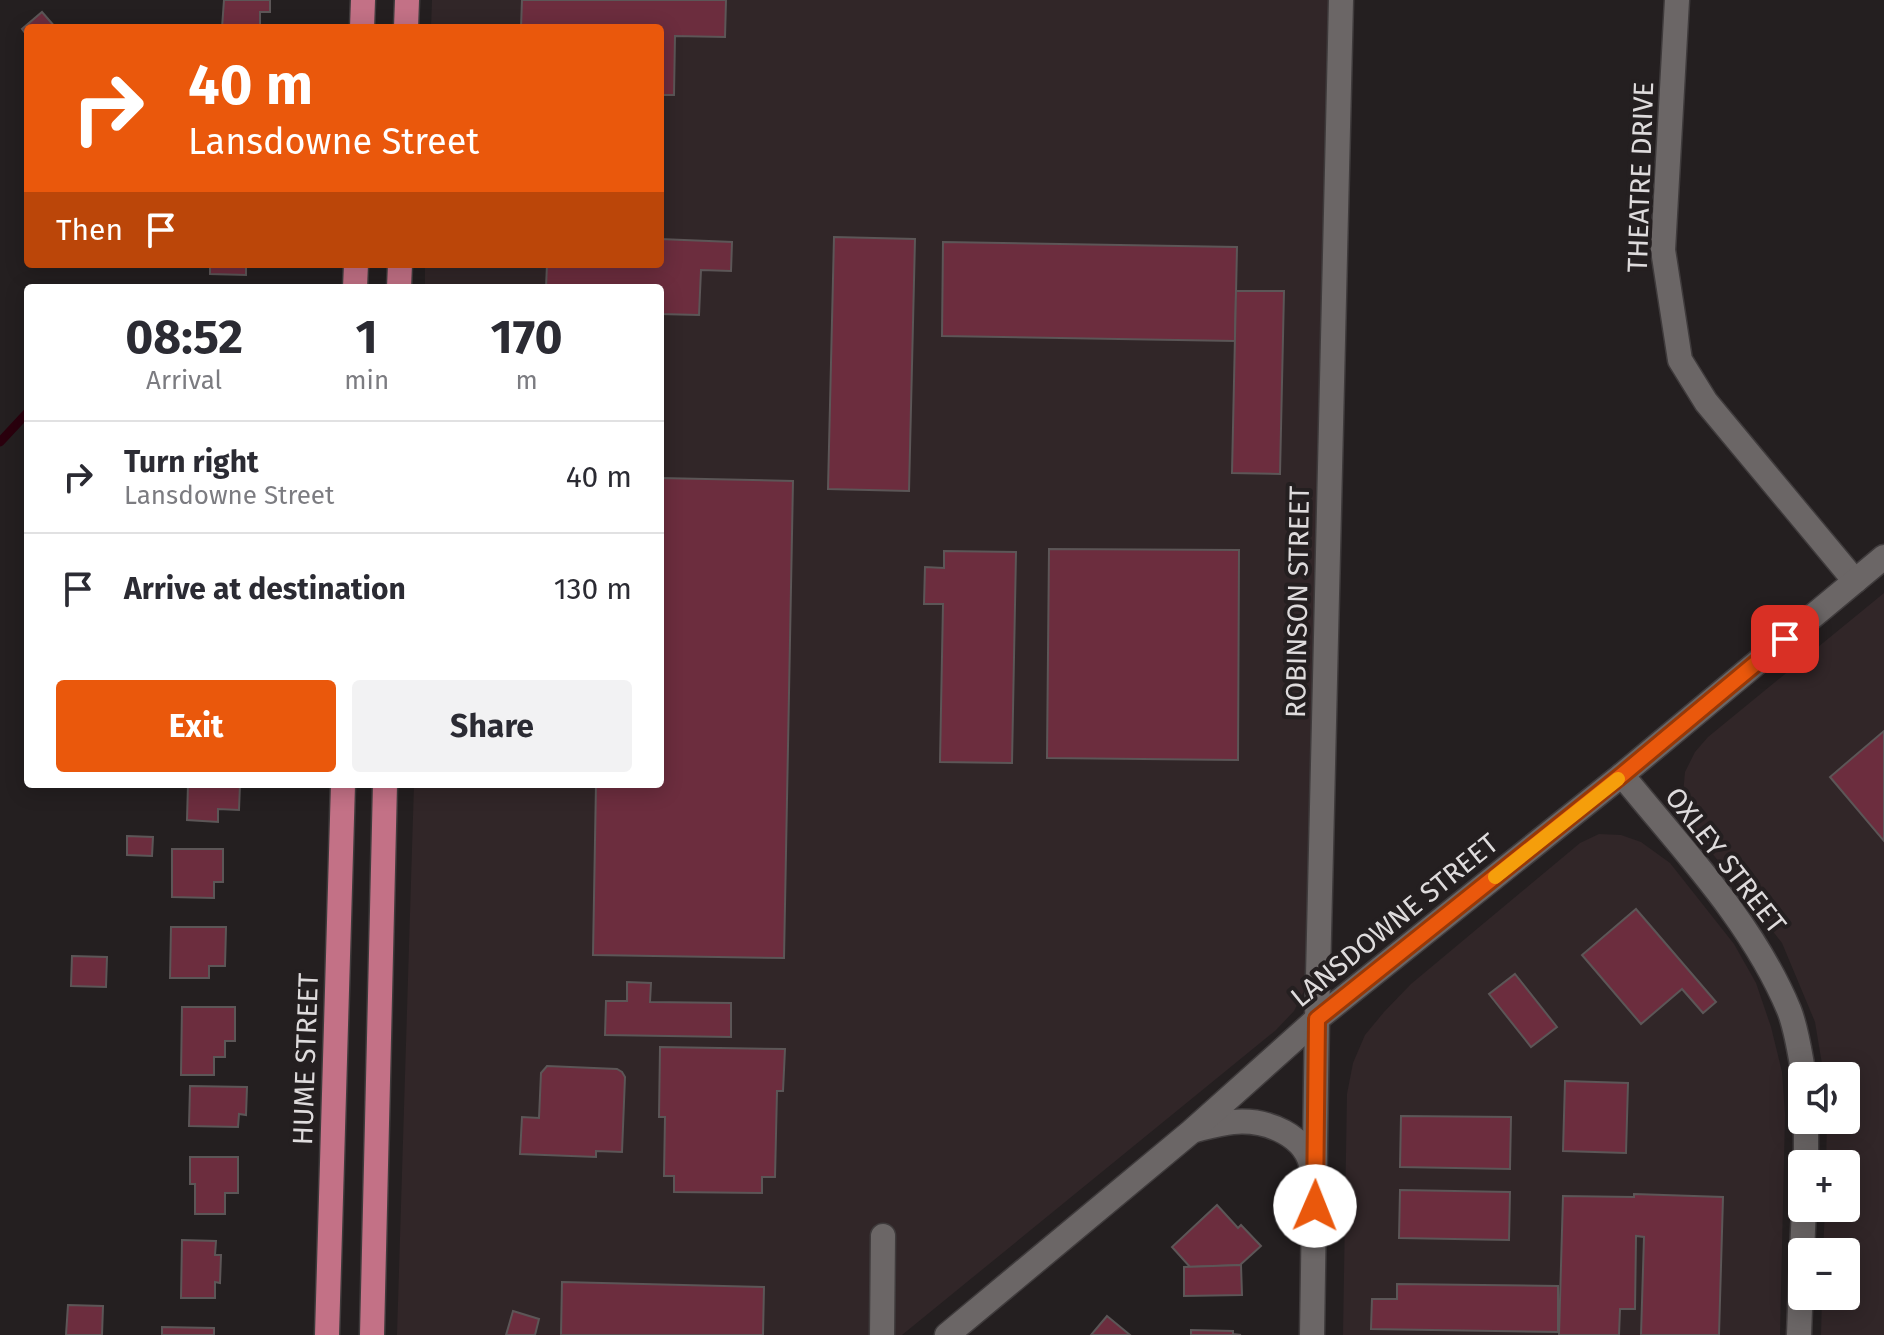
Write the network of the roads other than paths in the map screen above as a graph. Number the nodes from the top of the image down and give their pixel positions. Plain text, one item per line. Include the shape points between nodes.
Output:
1 (363, 0) edge
2 (407, 0) edge
3 (1341, 0) edge
4 (1677, 0) edge
5 (362, 24) edge
6 (406, 24) edge
7 (1884, 557) edge
8 (1855, 581) junction
9 (1622, 775) junction
10 (343, 788) edge
11 (385, 788) edge
12 (1317, 1019) junction
13 (1801, 1062) edge
14 (1192, 1131) junction
15 (1315, 1206) junction
16 (883, 1236) dead end
17 (1800, 1310) edge
18 (327, 1335) edge
19 (372, 1335) edge
20 (882, 1335) edge
21 (947, 1335) edge
22 (1312, 1335) edge
23 (1799, 1335) edge

1 - 5 main road
2 - 6 main road
3 - 12 street, ROBINSON STREET
4 - 8 street, THEATRE DRIVE via 1663,250 1680,360 1706,402
7 - 8 street, LANSDOWNE STREET
8 - 9 street, LANSDOWNE STREET
9 - 12 street, LANSDOWNE STREET
9 - 13 street, OXLEY STREET via 1736,915 1765,959 1791,1013
10 - 18 main road, HUME STREET
11 - 19 main road
12 - 14 street, LANSDOWNE STREET
12 - 15 street, ROBINSON STREET
14 - 15 street, ROBINSON STREET via 1233,1122 1257,1123 1289,1135 1311,1156
14 - 21 street, LANSDOWNE STREET
15 - 22 street, ROBINSON STREET
16 - 20 street
17 - 23 street

